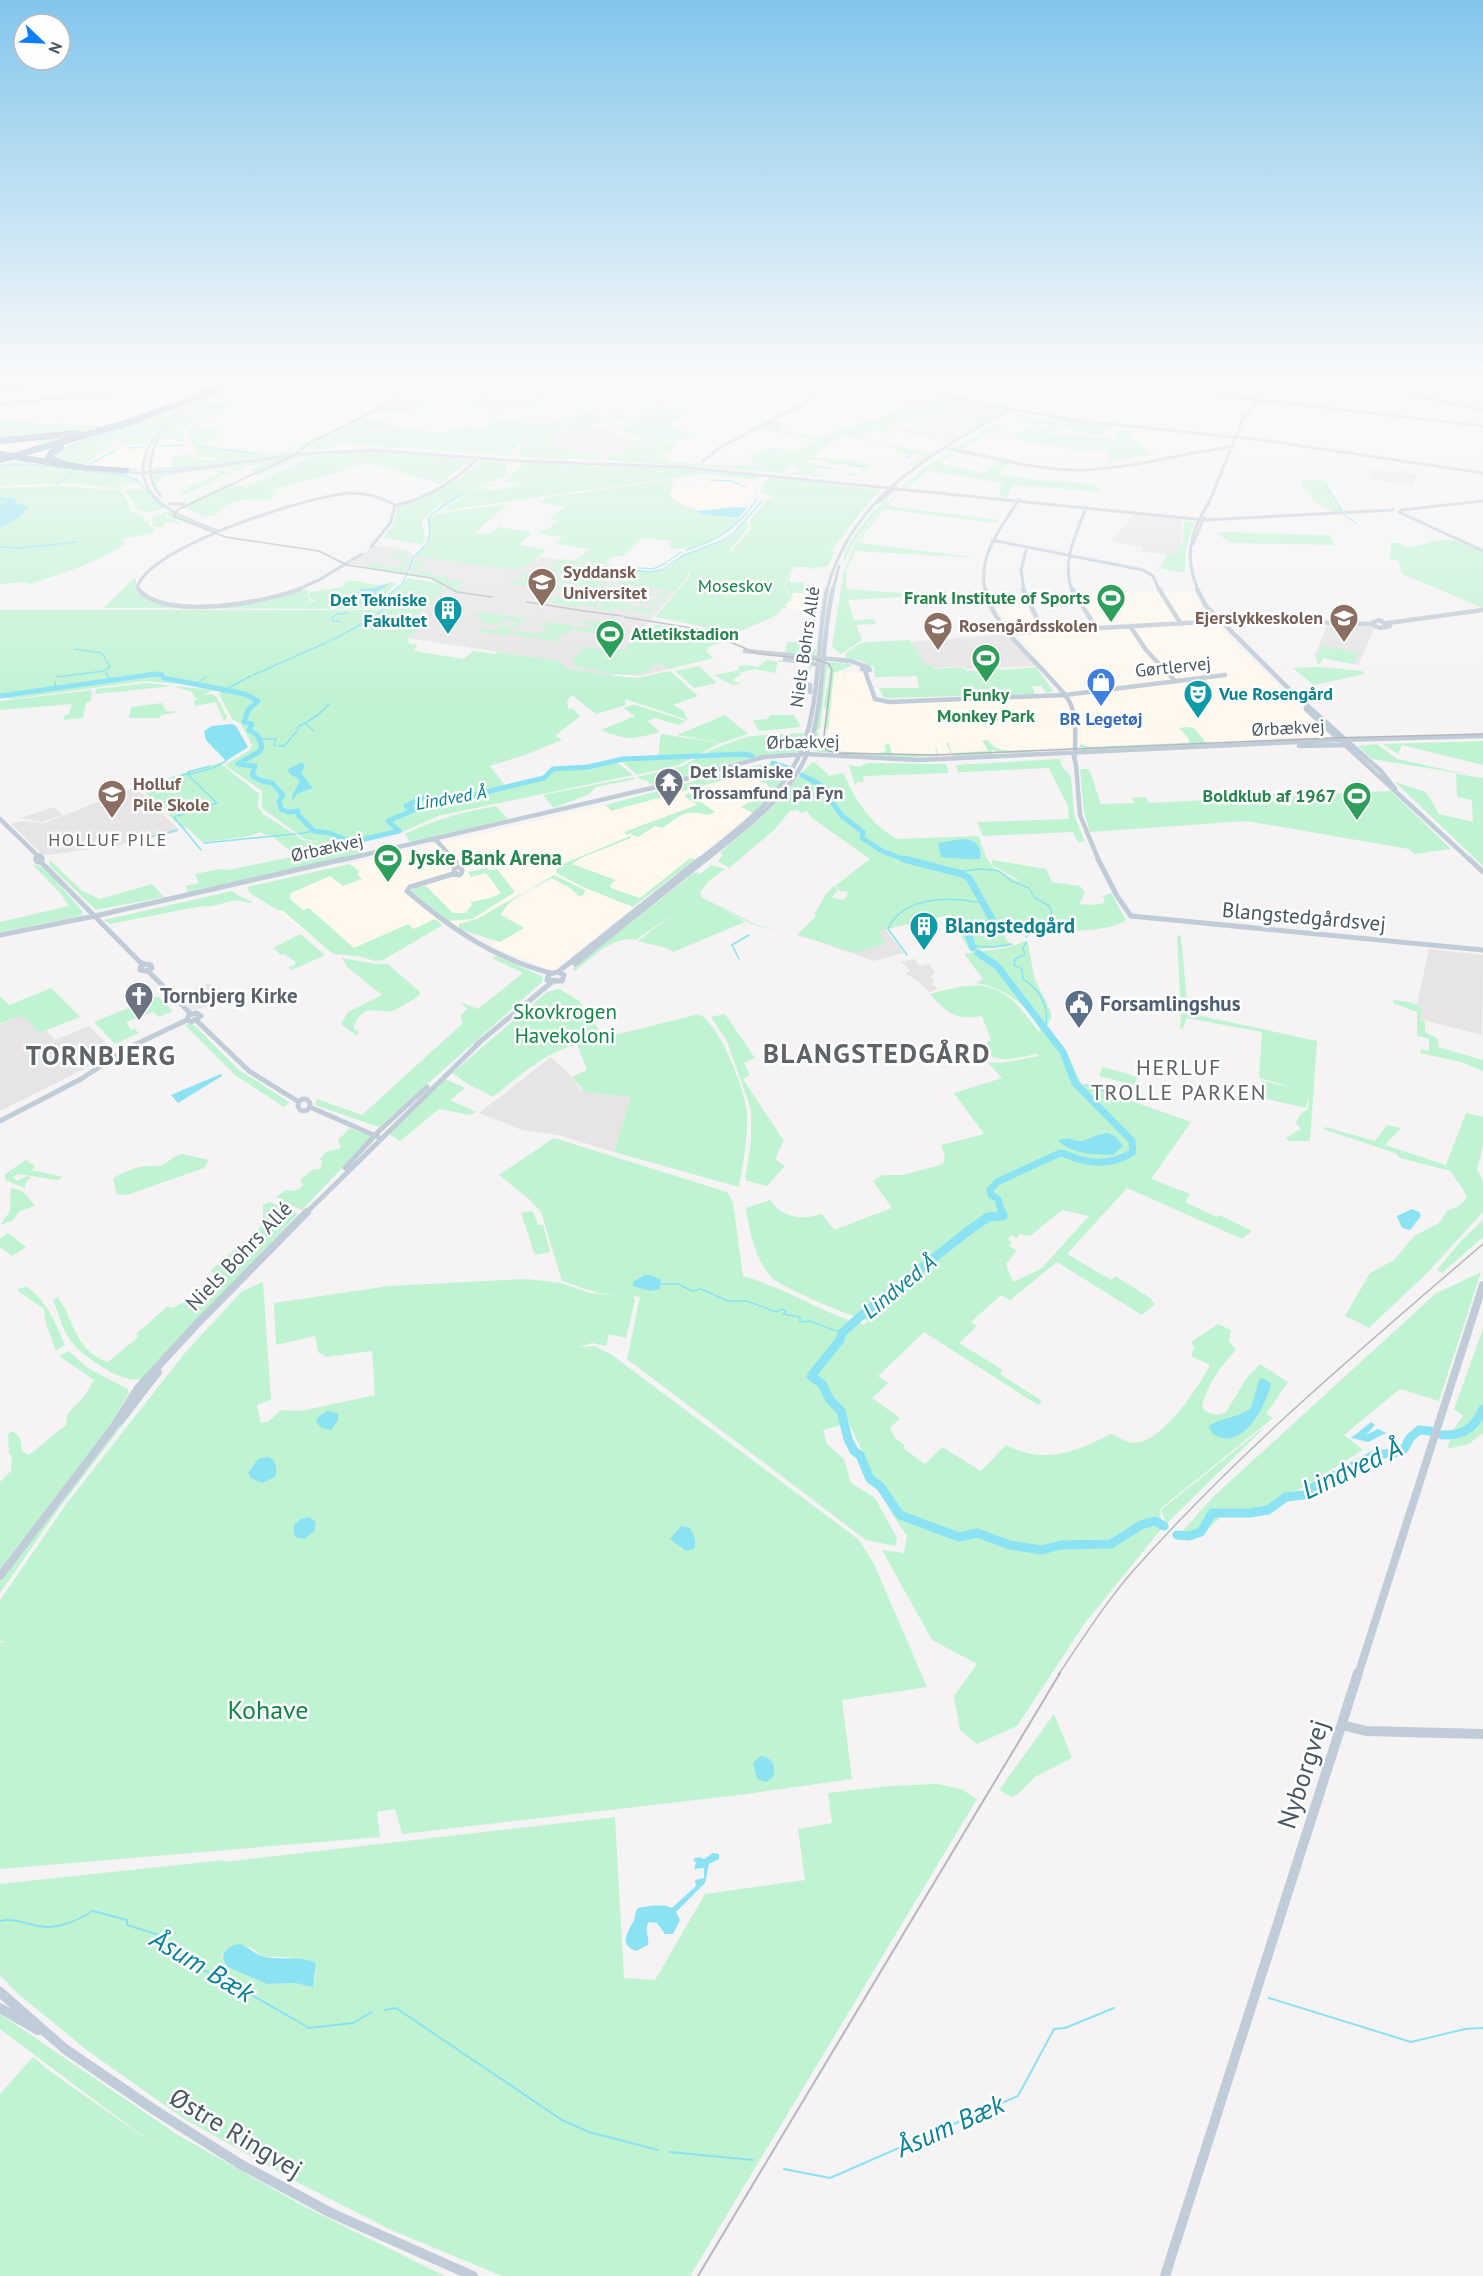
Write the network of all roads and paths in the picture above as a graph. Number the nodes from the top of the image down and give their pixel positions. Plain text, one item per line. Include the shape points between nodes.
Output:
1 (148, 488) edge
2 (156, 488) edge
3 (436, 488) edge
4 (892, 488) joint
5 (894, 488) edge
6 (894, 488) edge
7 (1215, 488) edge
8 (151, 491) joint
9 (379, 497) junction
10 (420, 498) junction
11 (390, 500) junction
12 (1019, 500) junction
13 (1483, 501) edge
14 (1209, 502) junction
15 (169, 504) junction
16 (184, 504) dead end
17 (395, 506) junction
18 (1086, 508) junction
19 (1400, 511) junction
20 (256, 516) junction
21 (1200, 520) junction
22 (220, 531) junction
23 (992, 540) junction
24 (1027, 547) junction
25 (185, 548) junction
26 (1483, 551) edge
27 (1189, 553) junction
28 (1070, 555) junction
29 (1205, 605) junction
30 (1483, 610) edge
31 (1221, 622) junction
32 (1388, 623) junction
33 (1183, 624) junction
34 (1371, 624) junction
35 (1130, 626) junction
36 (1096, 628) junction
37 (1043, 631) junction
38 (1011, 633) junction
39 (1246, 647) junction
40 (754, 649) dead end
41 (779, 655) junction
42 (820, 661) junction
43 (866, 669) junction
44 (1043, 671) junction
45 (1226, 675) dead end
46 (1174, 681) junction
47 (797, 682) dead end
48 (1292, 692) junction
49 (1061, 694) junction
50 (1004, 697) junction
51 (949, 699) junction
52 (811, 704) junction
53 (1074, 736) junction
54 (1481, 736) edge
55 (1399, 740) junction
56 (1345, 742) junction
57 (1217, 745) junction
58 (1298, 746) junction
59 (1174, 751) junction
60 (994, 754) dead end
61 (1075, 754) junction
62 (802, 756) junction
63 (1022, 757) junction
64 (949, 759) junction
65 (1395, 789) junction
66 (0, 819) edge
67 (444, 840) junction
68 (434, 841) junction
69 (703, 860) junction
70 (456, 869) junction
71 (1483, 872) edge
72 (97, 917) junction
73 (0, 937) edge
74 (1483, 950) edge
75 (561, 973) junction
76 (549, 978) junction
77 (189, 1017) junction
78 (479, 1043) junction
79 (0, 1122) edge
80 (380, 1135) junction
81 (334, 1184) junction
82 (1483, 1286) edge
83 (0, 1576) edge
84 (1342, 1725) junction
85 (1483, 1734) edge
86 (2, 1992) edge
87 (0, 2008) edge
88 (51, 2038) junction
89 (447, 2266) junction
90 (466, 2276) edge
91 (473, 2276) edge
92 (1165, 2276) edge

1 - 8 street
2 - 15 street
3 - 10 street
4 - 42 street, Niels Bohrs Allé via 852,539 837,569
4 - 42 street, Niels Bohrs Allé via 857,523 840,551 828,585
5 - 12 street
6 - 12 street
7 - 14 street
8 - 22 street via 175,512
9 - 11 street
9 - 17 street
9 - 20 street via 335,495
10 - 11 street via 400,504
10 - 17 street
11 - 17 street
12 - 18 street
12 - 21 street
12 - 23 street
13 - 19 street
14 - 21 street
14 - 21 street
15 - 16 street
15 - 22 street
17 - 25 street via 387,529 362,553 304,588 255,603 183,605 158,601 141,593 137,584 142,574
18 - 21 street
18 - 28 street
19 - 21 street
19 - 26 street
20 - 22 street
20 - 22 street
21 - 27 street
21 - 27 street
22 - 25 street
22 - 25 street
23 - 24 street
23 - 38 street via 982,564 982,585 992,608
24 - 28 street
24 - 37 street via 1021,583
27 - 29 street via 1192,581
28 - 33 street via 1148,572
28 - 36 street via 1071,585
29 - 31 street
29 - 31 street
30 - 32 street
31 - 33 street
31 - 33 street
31 - 34 street
31 - 39 street
31 - 39 street
32 - 34 street via 1376,620
32 - 34 street via 1390,627 1384,628
33 - 35 street
35 - 36 street
35 - 46 street
36 - 37 street
37 - 38 street
38 - 44 street
39 - 48 street
40 - 41 street
41 - 42 street
41 - 42 street via 746,651
42 - 43 street, Niels Bohrs Allé via 853,663
42 - 43 street, Niels Bohrs Allé via 857,662
42 - 52 street, Niels Bohrs Allé
42 - 62 street, Niels Bohrs Allé via 813,734
43 - 51 street via 877,700
44 - 49 street
44 - 49 street
45 - 46 street, Gørtlervej
46 - 49 street, Gørtlervej
47 - 52 street via 810,686
48 - 56 street
48 - 56 street
49 - 50 street, Gørtlervej
49 - 53 street via 1073,720
49 - 53 street via 1072,709
50 - 51 street, Gørtlervej
50 - 51 street, Gørtlervej
52 - 62 street, Niels Bohrs Allé
53 - 61 street
54 - 55 street, Ørbækvej
54 - 56 street, Ørbækvej
55 - 56 street
55 - 56 street, Ørbækvej
56 - 57 street, Ørbækvej
56 - 58 street
56 - 58 street, Ørbækvej
56 - 65 street
56 - 65 street via 1374,765
57 - 59 street
57 - 61 street, Ørbækvej
58 - 59 street, Ørbækvej
59 - 61 street, Ørbækvej
60 - 63 street
61 - 63 street, Ørbækvej
61 - 74 street, Blangstedgårdsvej via 1078,805 1084,830 1128,913 1134,917
62 - 64 street, Ørbækvej
62 - 64 street, Ørbækvej via 903,763
62 - 67 street, Ørbækvej via 742,764 651,791
62 - 68 street, Ørbækvej via 752,759 652,788
62 - 69 street, Niels Bohrs Allé via 766,803
62 - 69 street, Niels Bohrs Allé via 792,780 775,801
63 - 64 street, Ørbækvej
63 - 64 street, Ørbækvej
65 - 71 street
66 - 72 street
67 - 68 street, Ørbækvej
67 - 70 street
68 - 70 street
68 - 72 street, Ørbækvej
69 - 75 street, Niels Bohrs Allé
69 - 75 street, Niels Bohrs Allé
70 - 76 street via 407,891 463,934 542,971
72 - 73 street, Ørbækvej
72 - 77 street
75 - 76 street
75 - 76 street, Niels Bohrs Allé via 562,981
76 - 78 street, Niels Bohrs Allé
77 - 79 street
77 - 80 street via 200,1014 197,1020 249,1071 298,1102 309,1100 310,1107
78 - 80 street, Niels Bohrs Allé
78 - 80 street, Niels Bohrs Allé via 402,1110
80 - 81 street, Niels Bohrs Allé
80 - 81 street, Niels Bohrs Allé via 352,1159
81 - 83 street, Niels Bohrs Allé via 138,1388 111,1431
82 - 84 street, Nyborgvej
84 - 85 street via 1366,1731
84 - 92 street, Nyborgvej
86 - 88 street, Østre Ringvej
87 - 88 street
88 - 89 street, Østre Ringvej via 142,2104 220,2153 297,2196
89 - 90 street
89 - 91 street, Østre Ringvej

